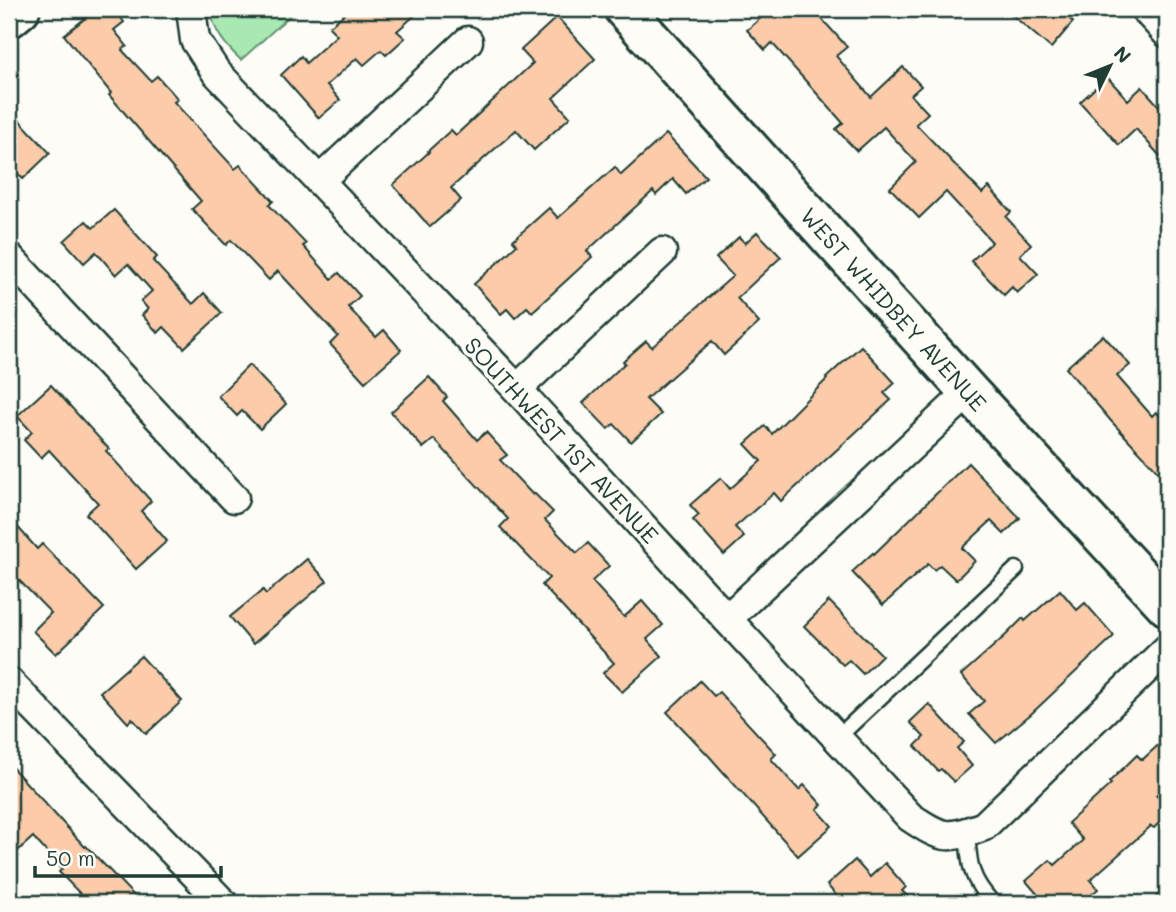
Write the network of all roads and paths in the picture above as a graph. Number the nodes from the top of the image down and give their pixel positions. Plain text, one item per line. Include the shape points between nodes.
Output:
1 (20, 9) edge
2 (191, 9) edge
3 (624, 9) edge
4 (1145, 9) edge
5 (9, 18) edge
6 (1167, 33) edge
7 (468, 41) dead end
8 (320, 181) junction
9 (662, 252) dead end
10 (9, 257) edge
11 (517, 389) junction
12 (969, 393) junction
13 (234, 498) dead end
14 (1016, 569) dead end
15 (1167, 606) edge
16 (727, 619) junction
17 (1167, 649) edge
18 (9, 682) edge
19 (837, 738) junction
20 (967, 832) junction
21 (1167, 898) edge
22 (223, 903) edge
23 (993, 903) edge
24 (1162, 903) edge

1 - 5 street
2 - 8 street, SOUTHWEST 1ST AVENUE via 195,40 216,72
3 - 12 street, WEST WHIDBEY AVENUE
4 - 6 street
7 - 8 street
8 - 11 street, SOUTHWEST 1ST AVENUE
9 - 11 street
10 - 13 street
11 - 16 street, SOUTHWEST 1ST AVENUE
12 - 15 street, WEST WHIDBEY AVENUE
12 - 16 street
14 - 19 lane
16 - 19 street, SOUTHWEST 1ST AVENUE
17 - 20 street via 984,826
18 - 22 street
19 - 20 street, SOUTHWEST 1ST AVENUE via 911,817 933,832 954,836
20 - 23 lane via 974,877
21 - 24 lane

